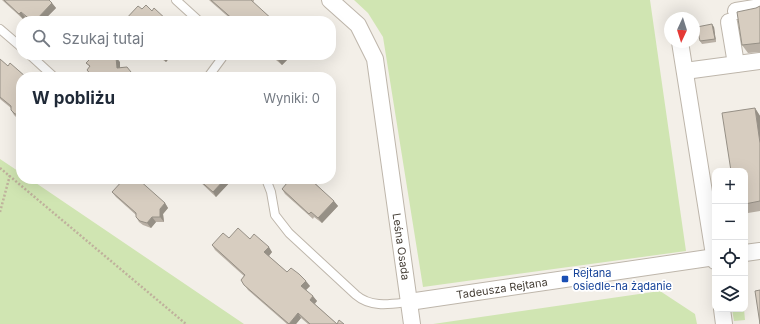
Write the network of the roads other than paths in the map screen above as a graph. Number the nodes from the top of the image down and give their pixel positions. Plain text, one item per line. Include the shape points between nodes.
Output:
1 (176, 0) edge
2 (330, 0) edge
3 (760, 7) edge
4 (194, 16) edge
5 (0, 28) edge
6 (16, 42) edge
7 (681, 48) edge
8 (35, 60) edge
9 (221, 60) edge
10 (760, 61) edge
11 (736, 64) junction
12 (49, 72) edge
13 (212, 72) edge
14 (685, 72) junction
15 (268, 184) edge
16 (712, 240) edge
17 (760, 251) edge
18 (748, 253) edge
19 (712, 258) edge
20 (409, 302) junction
21 (722, 312) edge
22 (412, 324) edge
23 (724, 324) edge

1 - 4 lane
2 - 20 street, Leśna Osada via 358,25 375,59
3 - 11 street via 732,16
5 - 6 lane
7 - 14 street, Tadeusza Rejtana
8 - 12 lane
9 - 13 lane
10 - 11 street
11 - 14 street
14 - 16 street, Tadeusza Rejtana
15 - 20 lane via 275,215 290,233 356,296 363,301 377,304
17 - 18 street
19 - 20 street, Tadeusza Rejtana
20 - 22 street, Leśna Osada
21 - 23 street

